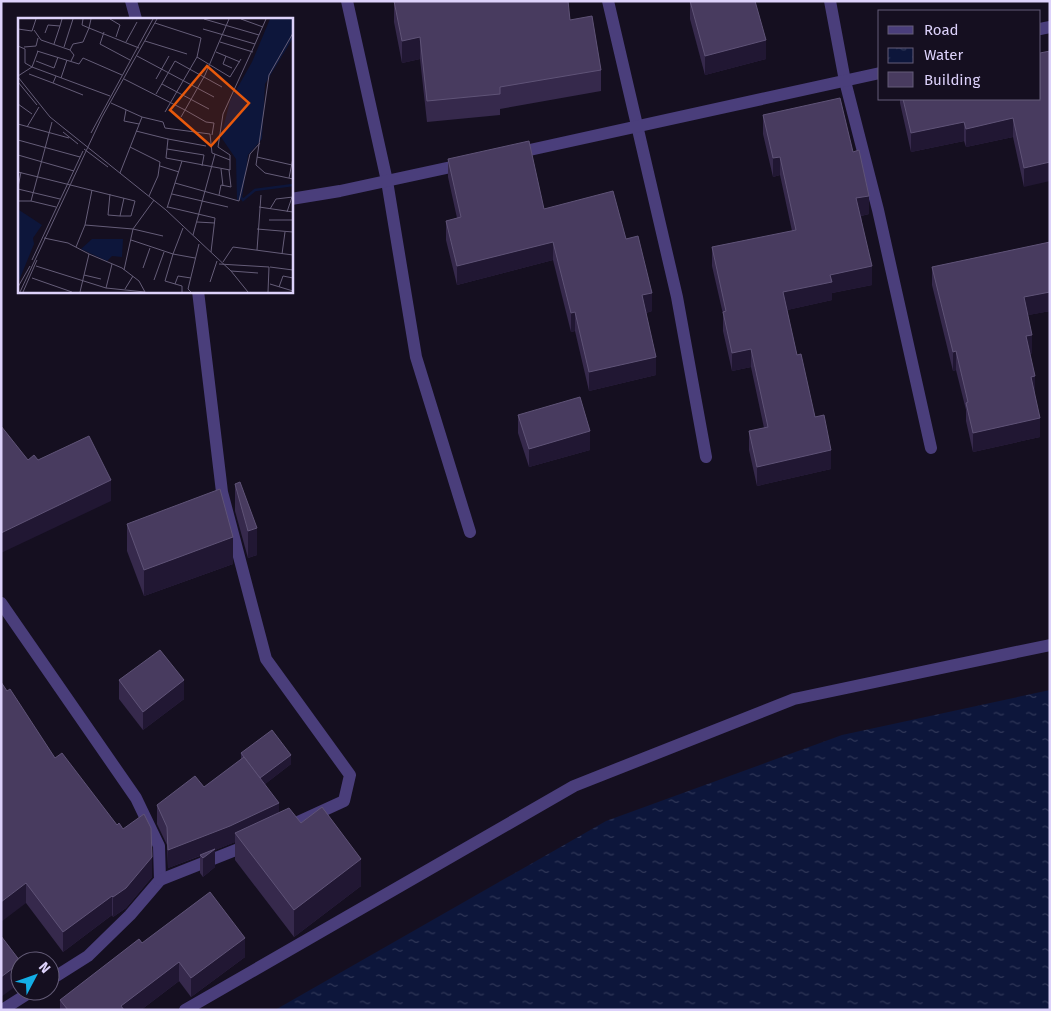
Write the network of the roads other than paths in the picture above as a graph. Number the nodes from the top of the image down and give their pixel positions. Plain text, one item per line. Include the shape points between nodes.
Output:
1 (131, 1) edge
2 (347, 1) edge
3 (608, 1) edge
4 (830, 1) edge
5 (136, 18) edge
6 (878, 74) edge
7 (846, 81) junction
8 (637, 126) junction
9 (503, 156) edge
10 (474, 162) edge
11 (387, 181) junction
12 (292, 199) edge
13 (198, 292) edge
14 (931, 448) dead end
15 (706, 457) dead end
16 (470, 532) dead end
17 (1, 603) edge
18 (1050, 645) edge
19 (276, 832) edge
20 (259, 840) edge
21 (160, 880) junction
22 (60, 974) edge
23 (16, 1001) edge
24 (2, 1010) edge
25 (185, 1010) edge

1 - 5 street
2 - 11 street
3 - 8 street
4 - 7 street
6 - 7 street
7 - 8 street
7 - 14 street
8 - 9 street
8 - 15 street via 677,297
10 - 11 street
11 - 12 street
11 - 16 street via 416,357
13 - 19 street via 222,492 266,659 350,775 344,801
17 - 21 street via 136,798 159,846
18 - 25 street via 794,699 574,786
20 - 21 street
21 - 22 street via 88,956
23 - 24 street

